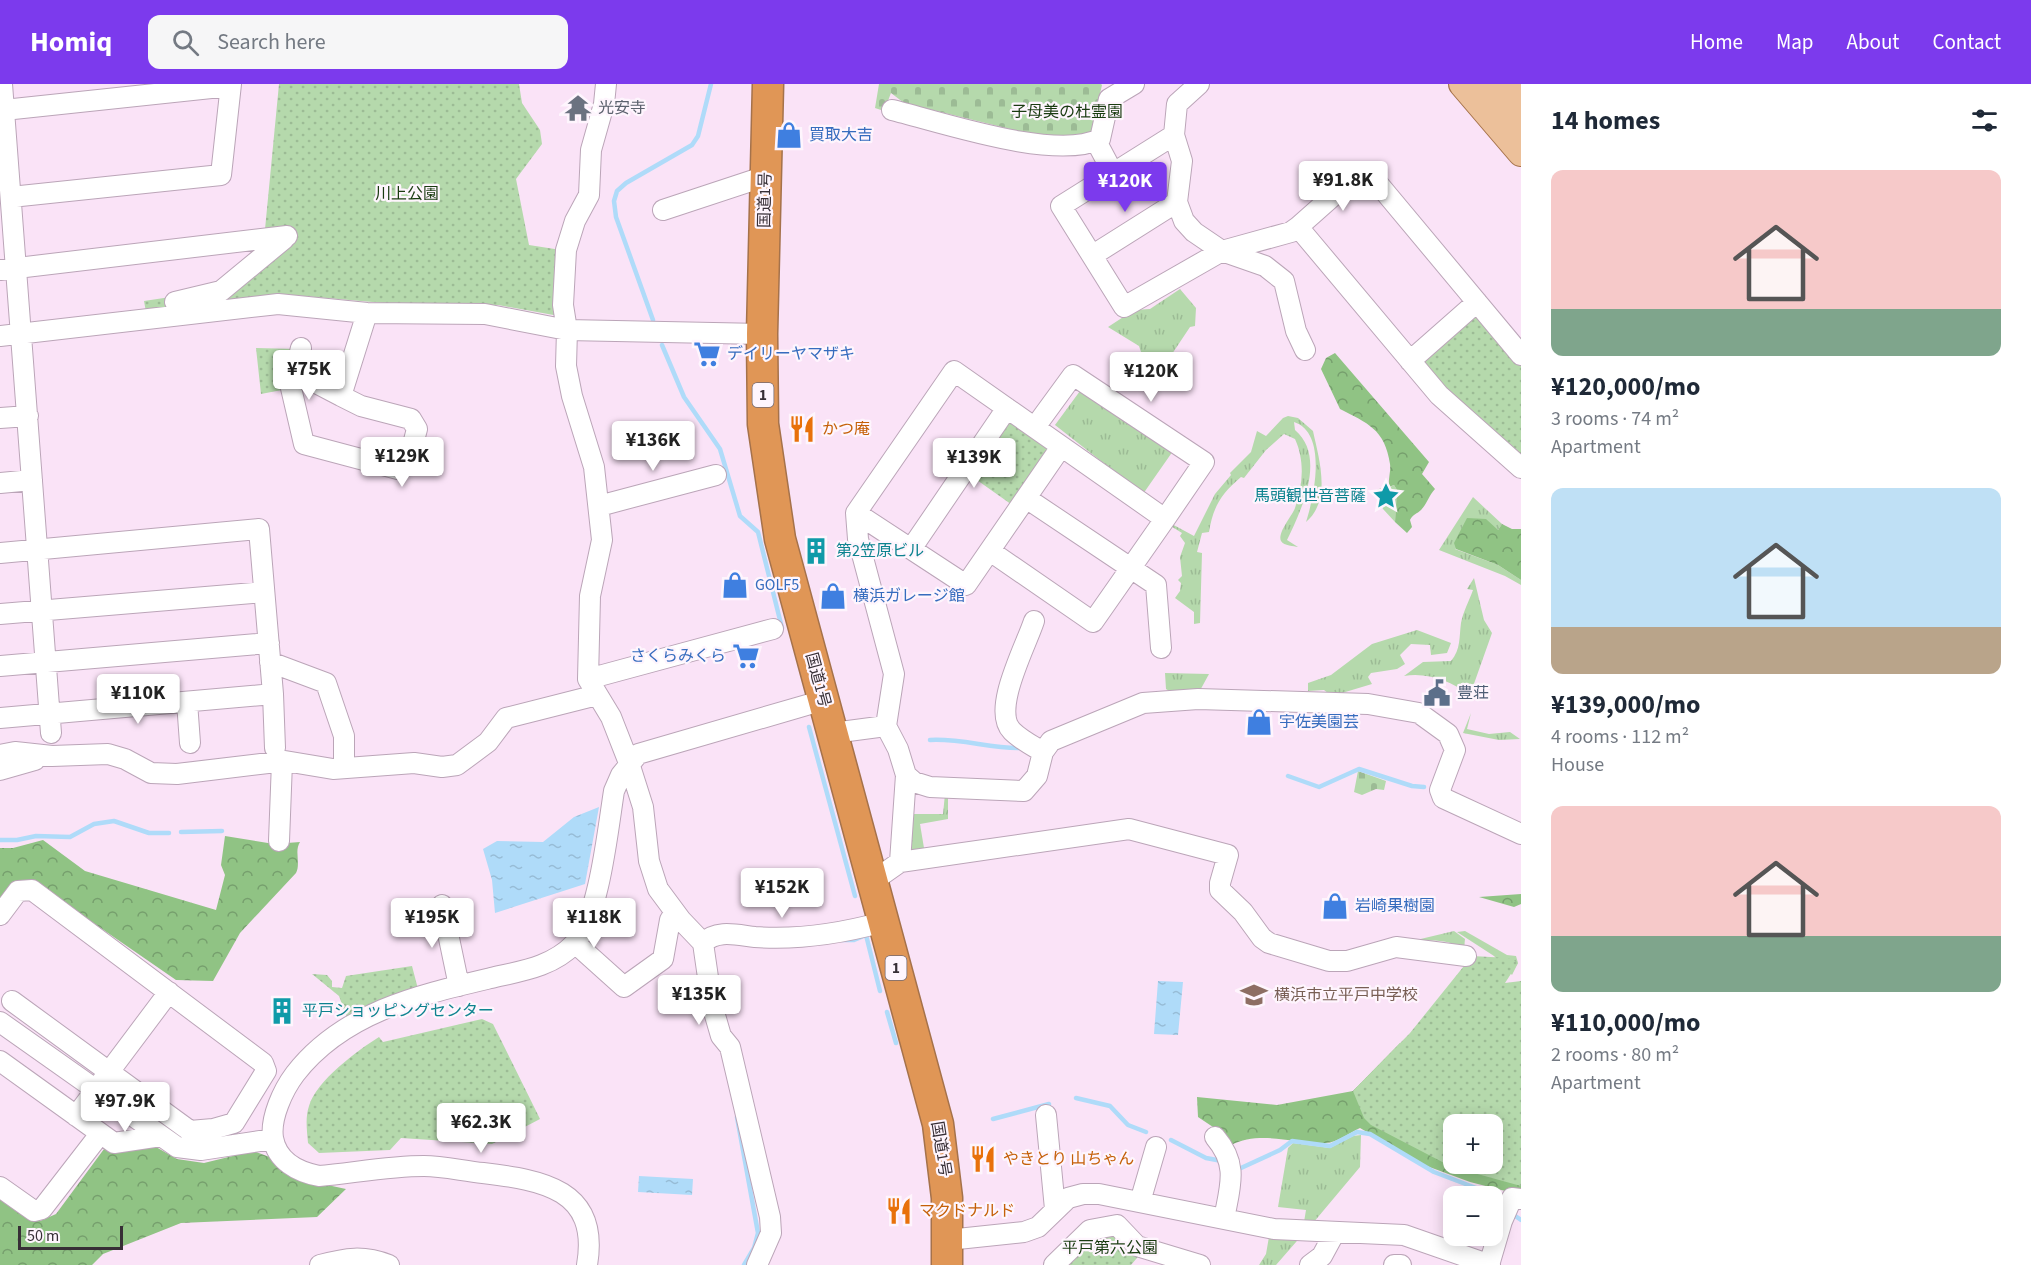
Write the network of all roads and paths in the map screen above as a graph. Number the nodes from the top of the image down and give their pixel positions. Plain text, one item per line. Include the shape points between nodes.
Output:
1 (606, 84) edge
2 (768, 84) edge
3 (1134, 84) edge
4 (1462, 84) edge
5 (1475, 84) edge
6 (1485, 84) edge
7 (1511, 84) edge
8 (230, 85) edge
9 (1196, 85) edge
10 (2, 94) edge
11 (1521, 95) edge
12 (892, 110) dead end
13 (1521, 126) edge
14 (1521, 132) edge
15 (1174, 135) junction
16 (1096, 141) junction
17 (4, 148) edge
18 (1521, 153) edge
19 (1113, 172) junction
20 (766, 176) junction
21 (8, 202) edge
22 (1178, 202) junction
23 (663, 210) dead end
24 (1298, 227) junction
25 (1222, 251) junction
26 (1093, 255) junction
27 (9, 269) edge
28 (175, 302) dead end
29 (1478, 302) junction
30 (367, 313) junction
31 (562, 316) junction
32 (22, 333) junction
33 (762, 334) junction
34 (0, 336) edge
35 (301, 348) dead end
36 (1305, 350) dead end
37 (1521, 355) edge
38 (1410, 361) junction
39 (295, 372) junction
40 (341, 396) junction
41 (1007, 408) junction
42 (28, 416) junction
43 (0, 418) edge
44 (1035, 427) junction
45 (1061, 447) junction
46 (1521, 468) edge
47 (716, 475) dead end
48 (32, 480) junction
49 (0, 483) edge
50 (1026, 498) junction
51 (599, 506) junction
52 (856, 513) junction
53 (1165, 519) junction
54 (911, 549) junction
55 (39, 550) junction
56 (990, 551) junction
57 (0, 553) edge
58 (1131, 568) junction
59 (264, 592) junction
60 (40, 611) junction
61 (0, 614) edge
62 (1034, 621) dead end
63 (773, 629) dead end
64 (1161, 648) dead end
65 (269, 652) junction
66 (45, 662) junction
67 (0, 666) edge
68 (592, 687) junction
69 (273, 694) junction
70 (824, 700) junction
71 (187, 702) junction
72 (0, 718) edge
73 (50, 724) junction
74 (886, 726) junction
75 (833, 734) junction
76 (190, 742) dead end
77 (1043, 752) junction
78 (0, 755) edge
79 (279, 755) junction
80 (52, 756) junction
81 (630, 763) junction
82 (344, 767) junction
83 (0, 770) edge
84 (906, 775) junction
85 (1521, 834) edge
86 (279, 841) dead end
87 (900, 862) junction
88 (871, 878) junction
89 (442, 905) dead end
90 (675, 912) junction
91 (0, 915) edge
92 (883, 922) junction
93 (576, 943) junction
94 (703, 943) junction
95 (1466, 956) dead end
96 (459, 986) junction
97 (169, 992) junction
98 (6, 1002) edge
99 (2, 1022) edge
100 (0, 1061) edge
101 (109, 1072) junction
102 (96, 1089) junction
103 (1046, 1115) dead end
104 (76, 1116) junction
105 (100, 1134) junction
106 (161, 1136) junction
107 (1215, 1137) dead end
108 (273, 1139) junction
109 (1156, 1147) dead end
110 (0, 1187) edge
111 (1521, 1198) edge
112 (1140, 1202) junction
113 (1055, 1209) junction
114 (1224, 1219) junction
115 (1335, 1232) junction
116 (948, 1252) edge
117 (320, 1265) edge
118 (389, 1265) edge
119 (587, 1265) edge
120 (757, 1265) edge
121 (1054, 1265) edge
122 (1200, 1265) edge
123 (1310, 1265) edge
124 (1394, 1265) edge
125 (1401, 1265) edge
126 (1489, 1265) edge

1 - 31 street via 591,150 589,195 575,220 566,250
2 - 20 highway, 国道1号 / 1
3 - 16 street via 1109,99 1100,139
4 - 18 main road
5 - 14 main road
6 - 13 main road
7 - 11 main road
8 - 10 street
8 - 21 street via 221,175
9 - 15 street via 1177,104
10 - 17 street
12 - 16 street via 1022,142 1069,146
15 - 19 street
15 - 22 street via 1182,161
16 - 19 street
17 - 21 street
19 - 26 street via 1061,206
20 - 23 street
20 - 33 highway, 国道1号 / 1
21 - 27 street
22 - 25 street via 1184,221
22 - 26 street
24 - 25 street
24 - 29 street via 1360,172 1370,174
24 - 38 street
25 - 26 street via 1124,307
25 - 36 street via 1265,266 1284,281 1296,331
27 - 28 street via 286,236 221,291
27 - 32 street
29 - 37 street
29 - 38 street
30 - 31 street
30 - 32 street via 278,304 149,312
30 - 40 street
31 - 33 street
31 - 51 street via 566,366 589,445
32 - 34 street
32 - 42 street
33 - 70 highway, 国道1号 / 1 via 763,424 770,484 780,539
35 - 39 street
38 - 46 street via 1439,395
39 - 40 street
39 - 40 street via 291,388 304,444 398,470 408,463 417,429 411,419 361,406
41 - 44 street
41 - 52 street via 954,371
41 - 54 street
42 - 43 street
42 - 48 street
44 - 45 street
44 - 53 street via 1073,375 1204,462
45 - 50 street
45 - 53 street
47 - 51 street
48 - 49 street
48 - 55 street
50 - 56 street
50 - 58 street
51 - 68 street via 602,540 590,596
52 - 54 street
52 - 74 street via 858,539 894,674
53 - 58 street
54 - 56 street via 966,585
55 - 57 street
55 - 59 street via 259,529
55 - 60 street
56 - 58 street via 1047,595 1093,622
58 - 64 street via 1156,585
59 - 60 street
59 - 65 street
60 - 61 street
60 - 66 street
62 - 77 street via 1007,694 1005,717 1011,730
63 - 68 street
65 - 66 street
65 - 69 street
65 - 82 street via 326,683 344,736
66 - 67 street
66 - 73 street
68 - 81 street via 611,717
68 - 82 street via 507,718 488,742 457,765
69 - 71 street
69 - 79 street
70 - 75 highway, 国道1号 / 1
70 - 81 street via 638,754
71 - 73 street
71 - 76 street
72 - 73 street
74 - 75 street
74 - 84 street
75 - 88 highway, 国道1号 / 1
77 - 84 street via 1037,776 1024,791 930,787
77 - 85 street via 1051,741 1143,703 1198,699 1368,704 1419,713 1442,728 1454,742 1455,750 1440,790 1443,798
78 - 80 street via 15,752
79 - 80 street via 168,774 151,773 108,754
79 - 82 street via 333,769
79 - 86 street
80 - 83 street
81 - 90 street via 643,807 652,876
81 - 93 street via 614,791 592,907
84 - 87 street
87 - 88 street
87 - 95 street via 1129,829 1228,855 1220,890 1269,942 1329,961 1347,961 1396,947
88 - 92 highway, 国道1号 / 1
89 - 96 street
90 - 93 street via 663,959 624,987
90 - 94 street
91 - 97 street via 18,891 32,890
92 - 94 street via 856,930 781,938 717,933
92 - 116 highway, 国道1号 / 1 via 938,1124 945,1167
93 - 96 street via 558,958 535,968
94 - 120 street via 712,1005 726,1041 770,1217 771,1233
96 - 108 street via 401,1000 369,1014 313,1055 287,1085 275,1117
97 - 101 street
97 - 101 street via 263,1063 266,1071 234,1123 190,1131
98 - 99 street
98 - 101 street
99 - 102 street
100 - 104 street
101 - 102 street
102 - 104 street
102 - 106 street
103 - 113 street
104 - 105 street
105 - 106 street via 114,1143
105 - 110 street via 42,1209 34,1211
106 - 108 street via 188,1150
107 - 114 street via 1227,1151 1232,1172
108 - 119 street via 292,1167 319,1176 424,1166 548,1184 575,1203 583,1216 590,1236
109 - 112 street
111 - 126 street via 1512,1198
112 - 113 street via 1083,1194 1068,1198
112 - 114 street
113 - 116 street via 1038,1227
114 - 115 street via 1274,1229
115 - 123 street via 1322,1256
115 - 126 street via 1404,1234
117 - 118 street via 351,1257
121 - 122 street via 1090,1230 1117,1225 1137,1246
124 - 125 street

